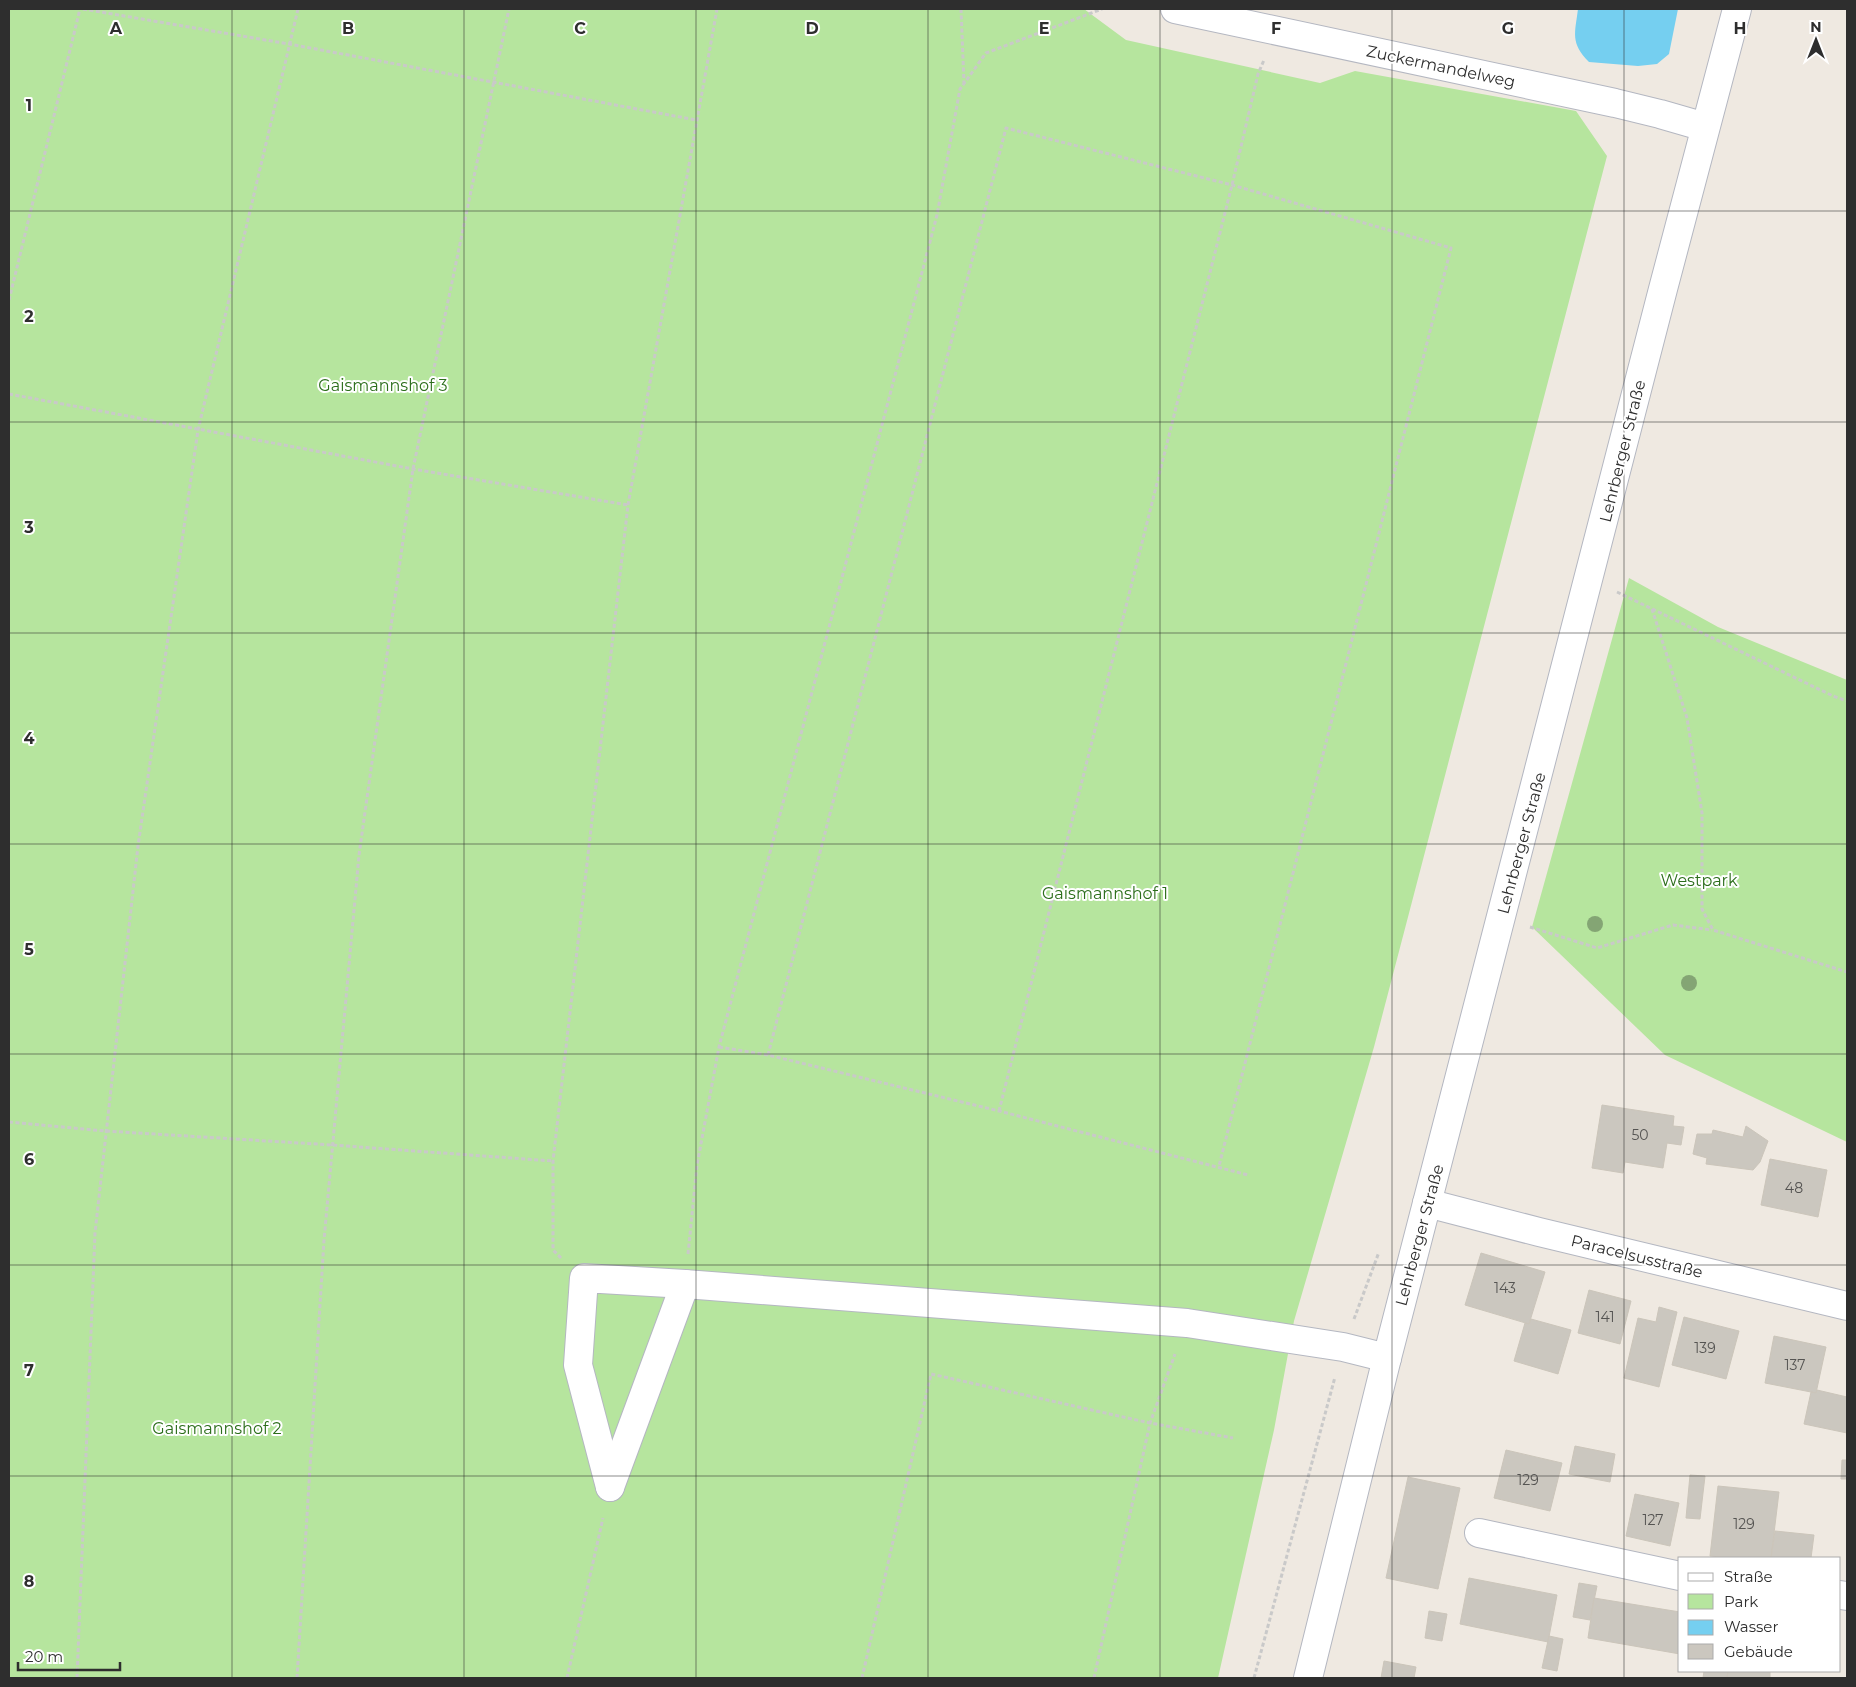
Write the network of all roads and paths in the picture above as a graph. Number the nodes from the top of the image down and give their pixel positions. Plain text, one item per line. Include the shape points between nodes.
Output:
1 (82, 9) edge
2 (298, 9) edge
3 (509, 9) edge
4 (717, 9) edge
5 (961, 9) edge
6 (1102, 9) edge
7 (1175, 9) edge
8 (1737, 9) edge
9 (1278, 31) junction
10 (289, 44) junction
11 (493, 83) junction
12 (964, 83) junction
13 (696, 120) junction
14 (1705, 127) junction
15 (1232, 185) junction
16 (9, 300) edge
17 (9, 394) edge
18 (198, 430) junction
19 (413, 469) junction
20 (628, 505) junction
21 (1590, 578) junction
22 (1652, 608) junction
23 (1847, 701) edge
24 (1501, 918) junction
25 (1713, 930) junction
26 (1847, 972) edge
27 (719, 1047) junction
28 (768, 1055) junction
29 (998, 1111) junction
30 (9, 1122) edge
31 (106, 1131) junction
32 (332, 1145) junction
33 (553, 1161) junction
34 (1219, 1166) junction
35 (1248, 1175) dead end
36 (1427, 1203) junction
37 (584, 1278) junction
38 (685, 1284) junction
39 (1847, 1306) edge
40 (1187, 1323) junction
41 (1343, 1347) junction
42 (1387, 1358) junction
43 (1150, 1423) junction
44 (1233, 1438) dead end
45 (610, 1487) junction
46 (1479, 1533) dead end
47 (1678, 1576) edge
48 (77, 1678) edge
49 (297, 1678) edge
50 (567, 1678) edge
51 (862, 1678) edge
52 (1094, 1678) edge
53 (1254, 1678) edge
54 (1308, 1678) edge

1 - 10 path
1 - 16 path
2 - 10 path
3 - 11 path
4 - 13 path
5 - 12 path
6 - 12 path via 986,53
7 - 9 street, Zuckermandelweg
8 - 14 street, Lehrberger Straße
9 - 14 street, Zuckermandelweg via 1624,105
9 - 15 path via 1258,74
10 - 11 path
10 - 18 path
11 - 13 path
11 - 19 path
12 - 27 path via 960,88 937,215
13 - 20 path
14 - 21 street, Lehrberger Straße
15 - 28 path via 1006,128
15 - 29 path
15 - 34 path via 1451,248
17 - 18 path
18 - 19 path
18 - 31 path via 138,846
19 - 20 path
19 - 32 path via 359,855
20 - 33 path
21 - 22 path
21 - 24 street, Lehrberger Straße
22 - 23 path
22 - 25 path via 1687,718 1702,813 1702,910
24 - 25 path via 1597,948 1673,925
24 - 36 street, Lehrberger Straße
25 - 26 path
27 - 28 path
27 - 38 path via 697,1165
28 - 29 path
29 - 34 path
30 - 31 path
31 - 32 path
31 - 48 path via 95,1233
32 - 33 path
32 - 49 path
33 - 37 path via 554,1250
34 - 35 path
36 - 39 street, Paracelsusstraße
36 - 42 street, Lehrberger Straße
37 - 38 street
37 - 45 street via 578,1366
38 - 40 street
38 - 45 street
40 - 41 street
40 - 43 path
41 - 42 street
41 - 53 path
42 - 54 street, Lehrberger Straße
43 - 44 path
43 - 51 path via 931,1374
43 - 52 path
45 - 50 path
46 - 47 street

